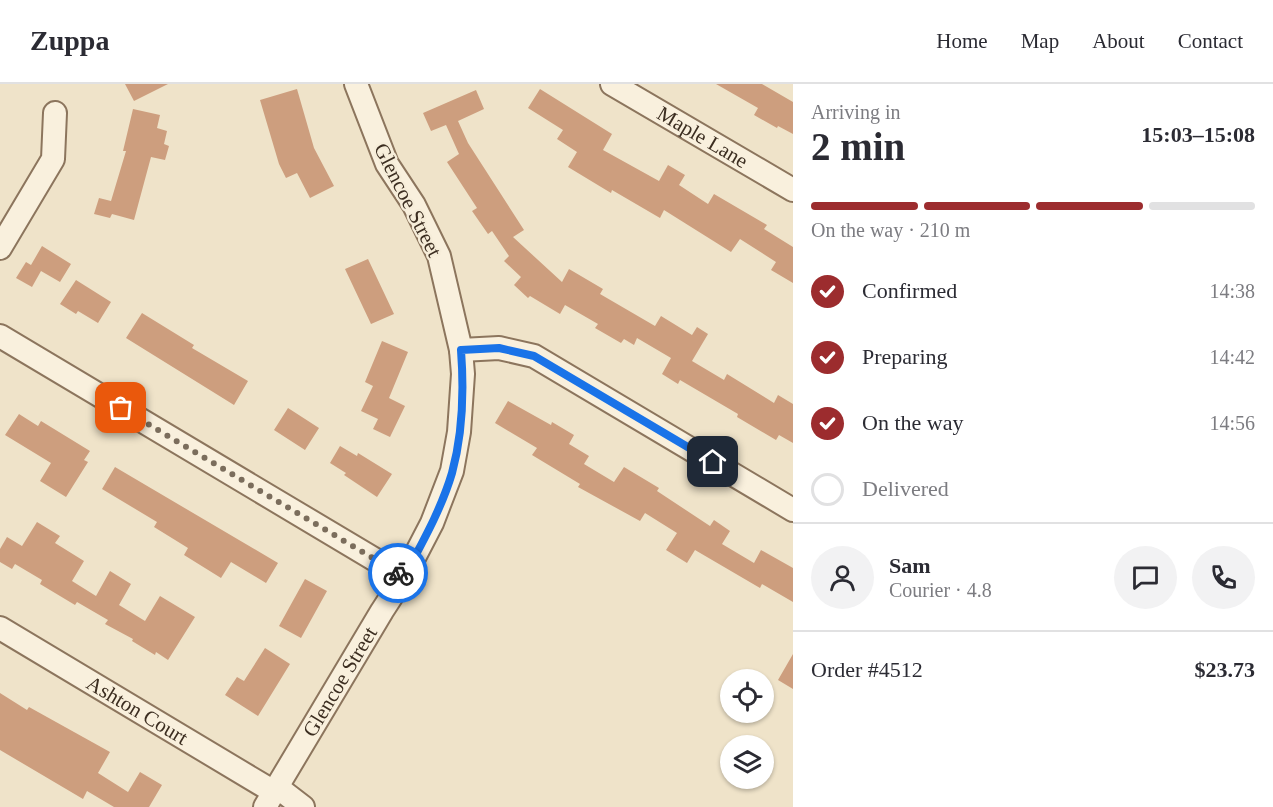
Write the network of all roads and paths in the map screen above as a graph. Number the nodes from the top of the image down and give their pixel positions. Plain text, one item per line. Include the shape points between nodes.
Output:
1 (612, 84) edge
2 (363, 86) edge
3 (56, 113) dead end
4 (793, 190) edge
5 (0, 248) edge
6 (0, 336) edge
7 (461, 350) junction
8 (793, 510) edge
9 (404, 577) junction
10 (0, 628) edge
11 (272, 795) edge
12 (303, 807) edge

1 - 4 street, Maple Lane
2 - 7 street, Glencoe Street via 387,164 414,205 439,256
3 - 5 street via 53,159
6 - 9 street
7 - 8 street via 499,348 534,356
7 - 9 street, Glencoe Street via 462,408 452,471 432,523
9 - 11 street, Glencoe Street
10 - 11 street, Ashton Court
11 - 12 street, Ashton Court

